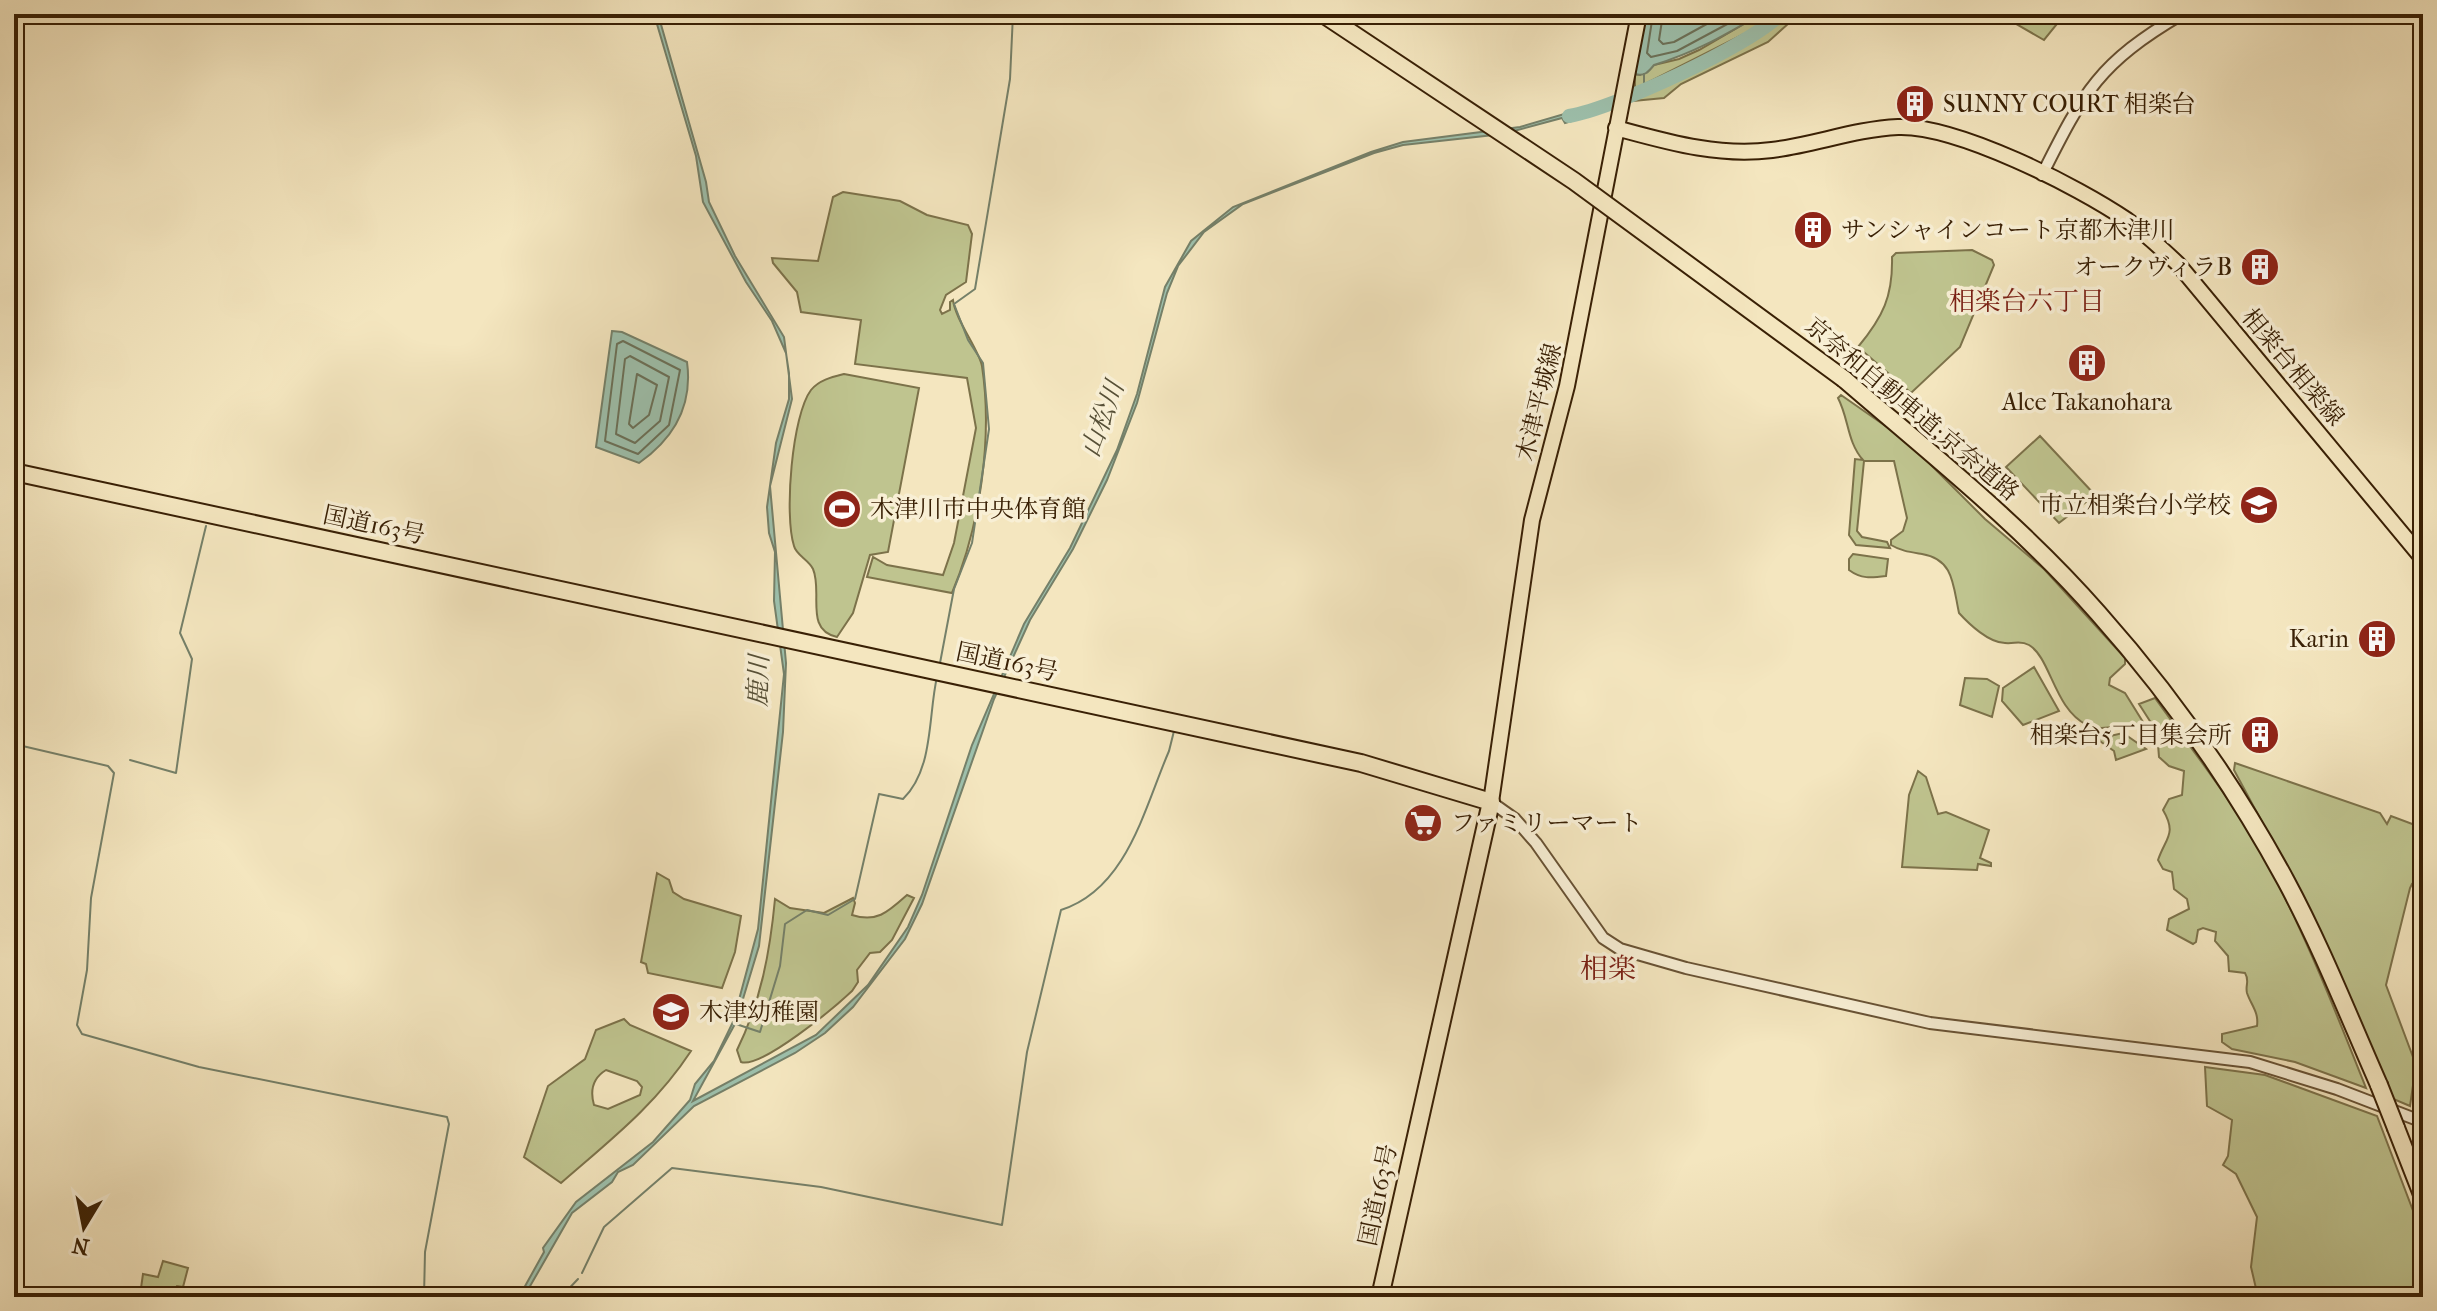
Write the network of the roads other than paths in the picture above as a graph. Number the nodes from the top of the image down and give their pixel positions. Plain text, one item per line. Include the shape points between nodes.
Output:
1 (1323, 14) edge
2 (1639, 14) edge
3 (2182, 14) edge
4 (1616, 128) junction
5 (2042, 175) junction
6 (14, 472) edge
7 (2423, 559) edge
8 (1491, 802) junction
9 (2423, 1122) edge
10 (2423, 1197) edge
11 (1380, 1297) edge

1 - 10 highway, 京奈和自動車道;京奈道路, bridge via 1574,181 1767,319 1844,379 2044,556 2097,611 2223,775 2288,884
2 - 4 main road, 木津平城線
3 - 5 street via 2126,49 2095,80
4 - 5 main road, 相楽台相楽線 via 1678,145 1737,152 1879,129 1923,128 1961,137
4 - 8 main road, 木津平城線 via 1567,386 1532,520
5 - 7 main road, 相楽台相楽線 via 2115,212 2178,264
6 - 8 highway, 国道163号 via 1361,763
8 - 9 street via 1525,831 1603,938 1620,949 1930,1023 2250,1062
8 - 11 highway, 国道163号

